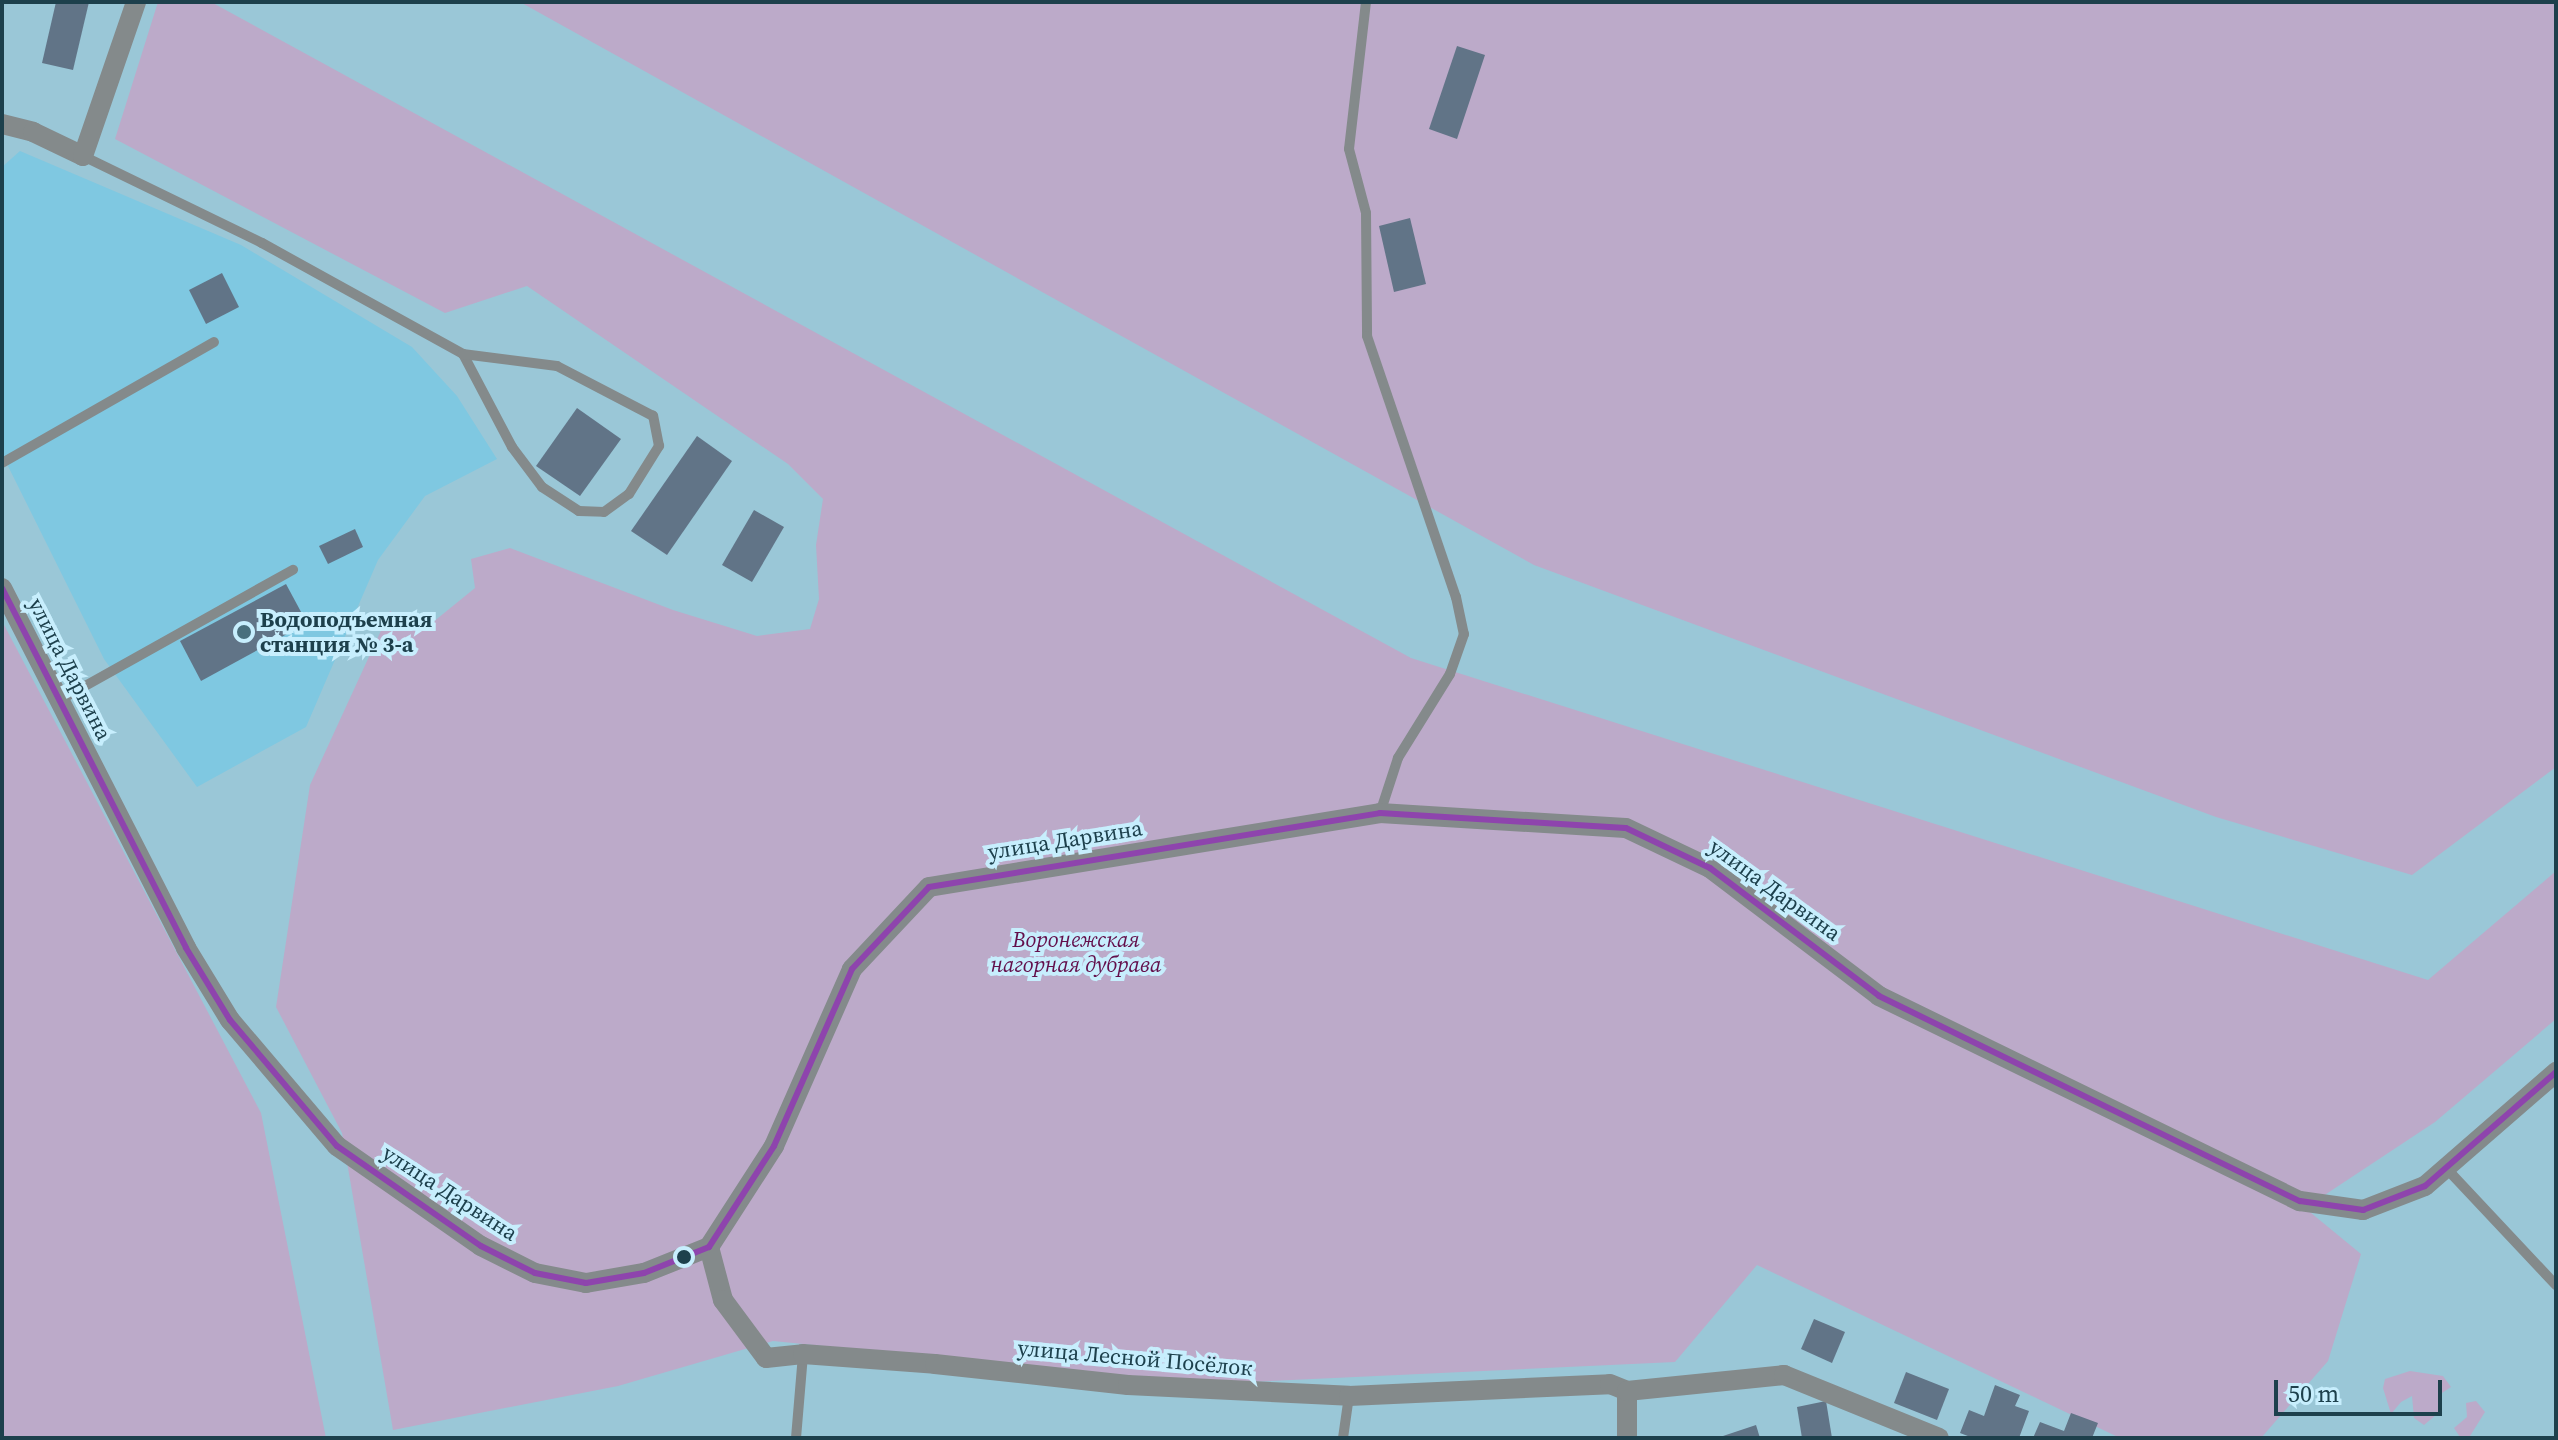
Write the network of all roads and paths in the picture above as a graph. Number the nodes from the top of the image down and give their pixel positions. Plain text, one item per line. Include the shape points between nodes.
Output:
1 (136, 2) edge
2 (1366, 2) edge
3 (2, 124) edge
4 (83, 156) junction
5 (214, 342) dead end
6 (463, 354) junction
7 (2, 463) edge
8 (293, 570) dead end
9 (2, 588) edge
10 (60, 700) junction
11 (1380, 813) junction
12 (2556, 1072) edge
13 (2446, 1168) junction
14 (709, 1247) junction
15 (2556, 1285) edge
16 (803, 1354) junction
17 (1627, 1391) junction
18 (1349, 1396) junction
19 (796, 1438) edge
20 (1343, 1438) edge
21 (1627, 1438) edge
22 (1939, 1438) edge

1 - 4 street
2 - 11 lane via 1349,149 1366,213 1367,336 1464,634 1450,674 1398,758
3 - 4 street
4 - 6 lane via 262,243
5 - 7 lane
6 - 6 lane via 557,366 653,416 659,446 629,494 604,512 579,511 542,487 512,447
8 - 10 lane
9 - 10 street, улица Дарвина
10 - 14 street, улица Дарвина via 186,948 230,1020 337,1146 481,1246 535,1273 586,1283 644,1273
11 - 13 street, улица Дарвина via 1626,828 1710,868 1879,996 2300,1201 2363,1210 2425,1186
11 - 14 street, улица Дарвина via 929,887 852,969 774,1146
12 - 13 street, улица Дарвина
13 - 15 lane
14 - 16 street, улица Лесной Посёлок via 723,1300 766,1358
16 - 18 street, улица Лесной Посёлок via 1128,1385
16 - 19 lane
17 - 18 street, улица Лесной Посёлок via 1610,1384
17 - 21 street
17 - 22 street, улица Лесной Посёлок via 1784,1375
18 - 20 lane

